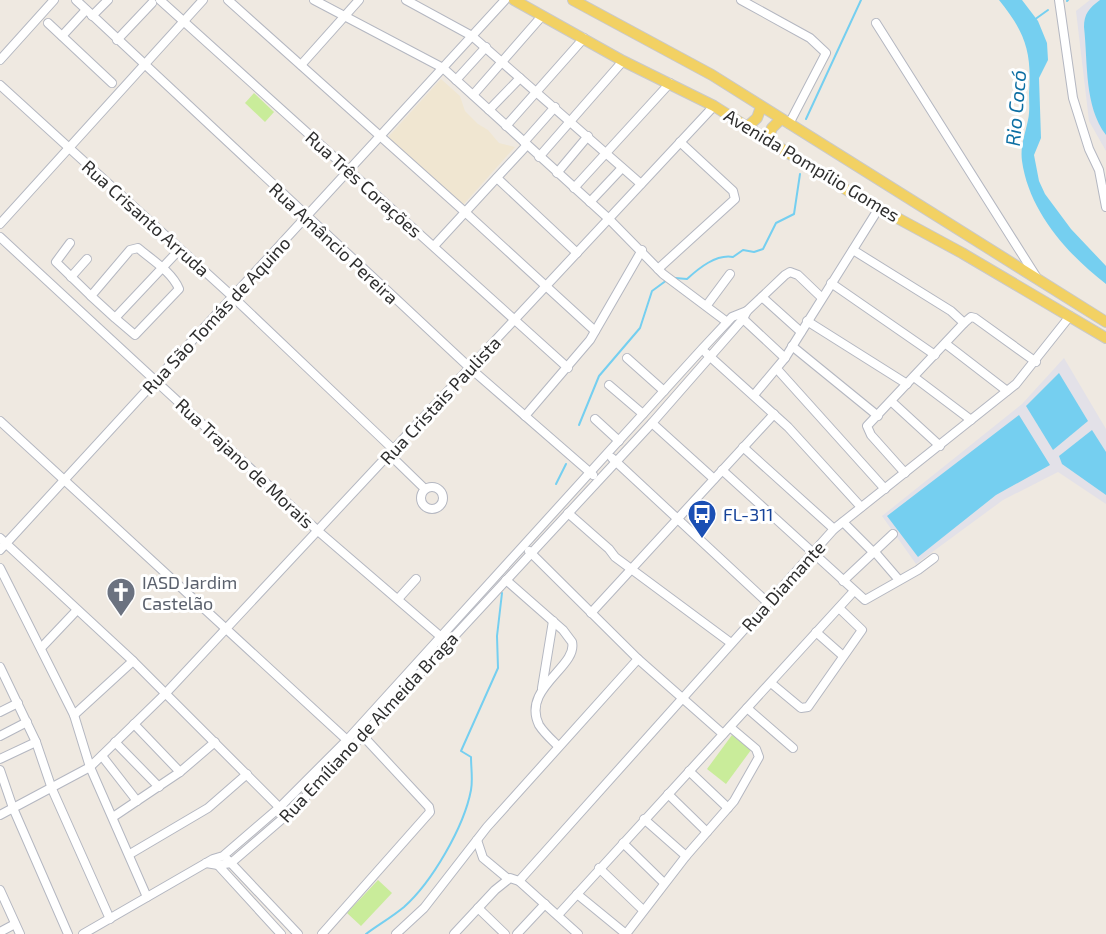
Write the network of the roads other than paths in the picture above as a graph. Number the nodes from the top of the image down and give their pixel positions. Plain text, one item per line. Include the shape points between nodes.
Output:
1 (54, 0) edge
2 (76, 0) edge
3 (108, 0) edge
4 (203, 0) edge
5 (228, 0) edge
6 (314, 0) edge
7 (358, 0) edge
8 (406, 0) edge
9 (505, 0) edge
10 (513, 0) edge
11 (573, 0) edge
12 (741, 0) edge
13 (1059, 0) edge
14 (156, 2) edge
15 (89, 13) junction
16 (542, 16) junction
17 (343, 17) junction
18 (182, 21) junction
19 (48, 23) dead end
20 (876, 23) dead end
21 (62, 36) junction
22 (472, 36) junction
23 (584, 38) junction
24 (117, 40) junction
25 (486, 47) junction
26 (0, 60) edge
27 (623, 61) junction
28 (503, 63) junction
29 (142, 65) junction
30 (301, 65) junction
31 (443, 68) junction
32 (520, 78) junction
33 (456, 80) junction
34 (112, 83) dead end
35 (670, 83) junction
36 (0, 85) edge
37 (536, 92) junction
38 (473, 95) junction
39 (714, 106) junction
40 (555, 107) junction
41 (761, 107) junction
42 (489, 110) junction
43 (571, 120) junction
44 (785, 122) junction
45 (506, 126) junction
46 (747, 127) junction
47 (588, 135) junction
48 (379, 138) junction
49 (767, 141) junction
50 (681, 142) junction
51 (526, 143) junction
52 (69, 148) junction
53 (605, 152) junction
54 (539, 157) junction
55 (622, 168) junction
56 (1099, 170) junction
57 (348, 171) junction
58 (557, 173) junction
59 (497, 178) junction
60 (1106, 180) edge
61 (641, 184) junction
62 (574, 188) junction
63 (590, 202) junction
64 (1106, 207) edge
65 (879, 208) junction
66 (465, 212) junction
67 (306, 217) junction
68 (609, 219) junction
69 (0, 224) edge
70 (0, 237) edge
71 (70, 243) dead end
72 (434, 246) junction
73 (180, 249) junction
74 (642, 250) junction
75 (853, 250) junction
76 (577, 253) junction
77 (87, 259) dead end
78 (162, 268) junction
79 (660, 272) junction
80 (730, 274) dead end
81 (71, 278) junction
82 (1039, 281) junction
83 (831, 283) junction
84 (545, 287) junction
85 (91, 296) junction
86 (233, 297) junction
87 (762, 297) junction
88 (821, 297) junction
89 (707, 306) junction
90 (742, 314) junction
91 (1070, 316) junction
92 (115, 318) junction
93 (514, 321) junction
94 (807, 321) junction
95 (727, 322) junction
96 (1106, 322) edge
97 (964, 323) junction
98 (595, 331) junction
99 (801, 332) junction
100 (1106, 338) edge
101 (946, 344) junction
102 (792, 346) junction
103 (702, 349) junction
104 (935, 355) junction
105 (709, 356) junction
106 (627, 358) dead end
107 (785, 358) junction
108 (1036, 362) junction
109 (470, 368) junction
110 (568, 368) junction
111 (777, 369) junction
112 (156, 380) junction
113 (911, 381) junction
114 (609, 384) dead end
115 (664, 391) junction
116 (1008, 391) junction
117 (754, 395) junction
118 (892, 402) junction
119 (643, 414) junction
120 (774, 414) junction
121 (525, 416) junction
122 (878, 416) junction
123 (595, 419) dead end
124 (970, 420) junction
125 (0, 421) edge
126 (652, 423) junction
127 (619, 441) junction
128 (940, 446) junction
129 (744, 447) junction
130 (392, 452) junction
131 (608, 453) junction
132 (615, 461) junction
133 (722, 470) junction
134 (590, 472) junction
135 (905, 473) junction
136 (714, 479) junction
137 (598, 480) junction
138 (63, 482) junction
139 (425, 489) dead end
140 (885, 489) junction
141 (861, 507) junction
142 (568, 513) junction
143 (678, 520) junction
144 (843, 522) junction
145 (834, 529) junction
146 (318, 531) junction
147 (893, 534) dead end
148 (2, 544) edge
149 (524, 546) junction
150 (874, 551) junction
151 (531, 553) junction
152 (812, 553) junction
153 (934, 558) dead end
154 (0, 568) edge
155 (631, 570) junction
156 (416, 579) dead end
157 (506, 580) junction
158 (899, 580) junction
159 (843, 581) junction
160 (854, 591) junction
161 (398, 599) junction
162 (767, 602) junction
163 (839, 608) junction
164 (77, 610) junction
165 (591, 613) junction
166 (553, 621) junction
167 (227, 629) junction
168 (816, 632) junction
169 (440, 636) junction
170 (730, 643) junction
171 (41, 648) junction
172 (842, 655) junction
173 (638, 659) junction
174 (133, 661) junction
175 (0, 667) edge
176 (771, 683) junction
177 (4, 687) edge
178 (542, 688) junction
179 (165, 694) junction
180 (682, 700) junction
181 (18, 703) junction
182 (747, 708) junction
183 (0, 712) edge
184 (74, 715) junction
185 (27, 722) junction
186 (134, 724) junction
187 (730, 727) junction
188 (723, 734) junction
189 (0, 736) edge
190 (362, 738) junction
191 (347, 740) junction
192 (36, 742) junction
193 (115, 742) junction
194 (215, 742) junction
195 (558, 746) junction
196 (367, 748) dead end
197 (793, 748) dead end
198 (102, 756) junction
199 (0, 759) edge
200 (90, 767) junction
201 (0, 770) edge
202 (689, 771) junction
203 (180, 772) junction
204 (247, 774) junction
205 (159, 787) junction
206 (52, 789) junction
207 (668, 794) junction
208 (137, 801) junction
209 (280, 807) junction
210 (13, 808) junction
211 (728, 808) junction
212 (0, 815) edge
213 (287, 816) junction
214 (113, 817) junction
215 (644, 819) junction
216 (707, 832) junction
217 (477, 840) junction
218 (623, 843) junction
219 (130, 854) junction
220 (223, 856) junction
221 (686, 856) junction
222 (212, 863) junction
223 (231, 863) junction
224 (599, 868) junction
225 (513, 879) junction
226 (664, 883) junction
227 (0, 891) edge
228 (577, 894) junction
229 (147, 897) junction
230 (545, 904) junction
231 (478, 908) junction
232 (644, 910) junction
233 (558, 915) junction
234 (110, 919) junction
235 (15, 924) junction
236 (0, 932) edge
237 (573, 932) edge
238 (20, 934) edge
239 (68, 934) edge
240 (83, 934) edge
241 (281, 934) edge
242 (298, 934) edge
243 (322, 934) edge
244 (396, 934) edge
245 (454, 934) edge
246 (505, 934) edge
247 (517, 934) edge
248 (626, 934) edge

1 - 26 street
2 - 15 street, Rua Amâncio Pereira
3 - 15 street
4 - 18 street
5 - 30 street
6 - 17 street
7 - 17 street
8 - 22 street
9 - 22 street, Rua São Tomás de Aquino
10 - 16 main road, Avenida Pompílio Gomes
11 - 41 main road, Avenida Pompílio Gomes via 712,75
12 - 44 street via 810,38 825,51 823,62
13 - 56 street via 1073,98
14 - 18 street, Rua Três Corações
14 - 24 street
15 - 21 street
15 - 24 street, Rua Amâncio Pereira
16 - 23 main road, Avenida Pompílio Gomes
16 - 28 street
17 - 30 street
17 - 31 street
18 - 29 street
18 - 57 street, Rua Três Corações
19 - 21 street
20 - 82 street
21 - 34 street
22 - 25 street
22 - 31 street, Rua São Tomás de Aquino
23 - 27 main road, Avenida Pompílio Gomes
23 - 37 street
24 - 29 street, Rua Amâncio Pereira
25 - 28 street
25 - 33 street
27 - 35 main road, Avenida Pompílio Gomes
27 - 43 street
28 - 32 street
28 - 38 street
29 - 52 street
29 - 67 street, Rua Amâncio Pereira
30 - 48 street
31 - 33 street
31 - 48 street, Rua São Tomás de Aquino
32 - 37 street
32 - 42 street
33 - 38 street
35 - 39 main road, Avenida Pompílio Gomes
35 - 53 street
36 - 52 street, Rua Crisanto Arruda
37 - 40 street
37 - 45 street
38 - 42 street
39 - 46 main road, Avenida Pompílio Gomes
39 - 50 street, Rua Cristais Paulista
40 - 43 street
40 - 51 street
41 - 44 main road, Avenida Pompílio Gomes
41 - 46 main road via 757,118
42 - 45 street
43 - 47 street
43 - 54 street
44 - 49 main road via 772,128
44 - 82 main road, Avenida Pompílio Gomes
45 - 51 street
46 - 49 main road, Avenida Pompílio Gomes
47 - 53 street
47 - 58 street
48 - 57 street, Rua São Tomás de Aquino
48 - 66 street
49 - 65 main road, Avenida Pompílio Gomes
50 - 61 street, Rua Cristais Paulista
50 - 79 street via 733,191 735,199
51 - 54 street
51 - 59 street
52 - 69 street
52 - 73 street, Rua Crisanto Arruda
53 - 55 street
53 - 62 street
54 - 58 street
55 - 61 street
55 - 63 street
56 - 60 street
56 - 64 street
57 - 67 street, Rua São Tomás de Aquino
57 - 72 street, Rua Três Corações
58 - 62 street
59 - 66 street
59 - 76 street
61 - 68 street, Rua Cristais Paulista
62 - 63 street
63 - 68 street
65 - 75 street
65 - 91 main road, Avenida Pompílio Gomes
66 - 72 street
66 - 84 street
67 - 86 street, Rua São Tomás de Aquino
67 - 109 street, Rua Amâncio Pereira
68 - 74 street
68 - 76 street, Rua Cristais Paulista
70 - 112 street, Rua Trajano de Morais
71 - 81 street via 56,262
72 - 93 street, Rua Três Corações
73 - 78 street
73 - 86 street, Rua Crisanto Arruda
74 - 79 street
74 - 98 street
75 - 83 street
75 - 97 street
76 - 84 street, Rua Cristais Paulista
77 - 81 street
78 - 85 street via 134,248
78 - 92 street
78 - 92 street via 176,282 177,294 135,335
79 - 89 street
80 - 89 street
81 - 85 street
82 - 96 main road, Avenida Pompílio Gomes
83 - 88 street
83 - 104 street
84 - 93 street, Rua Cristais Paulista
84 - 98 street
85 - 92 street
86 - 112 street, Rua São Tomás de Aquino
86 - 130 street, Rua Crisanto Arruda
87 - 88 street, Rua Emíliano de Almeida Braga via 787,273 794,273
87 - 90 street, Rua Emíliano de Almeida Braga
87 - 99 street
88 - 94 street
89 - 95 street
90 - 95 street, Rua Emíliano de Almeida Braga
90 - 105 street, Rua Emíliano de Almeida Braga
90 - 107 street
91 - 100 main road, Avenida Pompílio Gomes
91 - 108 street, Rua Diamante
93 - 109 street, Rua Cristais Paulista
93 - 110 street, Rua Três Corações
94 - 99 street
94 - 113 street
95 - 103 street, Rua Emíliano de Almeida Braga
97 - 101 street
97 - 108 street via 971,317
98 - 110 street
99 - 102 street
101 - 104 street
101 - 116 street
102 - 107 street
102 - 122 street
103 - 105 street
103 - 115 street, Rua Emíliano de Almeida Braga
104 - 113 street
105 - 117 street
105 - 126 street, Rua Emíliano de Almeida Braga
106 - 115 street
107 - 111 street
108 - 116 street, Rua Diamante
109 - 121 street, Rua Amâncio Pereira
109 - 130 street, Rua Cristais Paulista
110 - 121 street
111 - 117 street
111 - 140 street
112 - 138 street, Rua São Tomás de Aquino
112 - 146 street, Rua Trajano de Morais
113 - 118 street
113 - 124 street
114 - 119 street
115 - 119 street, Rua Emíliano de Almeida Braga
116 - 124 street, Rua Diamante
117 - 120 street
118 - 122 street
118 - 128 street
119 - 127 street, Rua Emíliano de Almeida Braga
120 - 129 street
120 - 141 street
121 - 134 street, Rua Amâncio Pereira
122 - 135 street via 867,426 869,432
123 - 127 street
124 - 128 street, Rua Diamante
125 - 138 street
126 - 132 street, Rua Emíliano de Almeida Braga
126 - 136 street
127 - 131 street, Rua Emíliano de Almeida Braga
128 - 135 street, Rua Diamante
129 - 133 street
129 - 145 street
130 - 139 street, Rua Crisanto Arruda
130 - 146 street, Rua Cristais Paulista
131 - 132 street
131 - 134 street, Rua Emíliano de Almeida Braga
132 - 137 street, Rua Emíliano de Almeida Braga
132 - 143 street
133 - 136 street
133 - 152 street
134 - 137 street, Rua Amâncio Pereira
134 - 149 street, Rua Emíliano de Almeida Braga
135 - 140 street, Rua Diamante
136 - 143 street
137 - 142 street, Rua Emíliano de Almeida Braga
138 - 148 street, Rua São Tomás de Aquino
138 - 167 street
140 - 141 street, Rua Diamante
141 - 144 street, Rua Diamante
142 - 151 street, Rua Emíliano de Almeida Braga
142 - 155 street
143 - 155 street
143 - 162 street
144 - 145 street, Rua Diamante
144 - 150 street
145 - 152 street, Rua Diamante
146 - 161 street, Rua Trajano de Morais
146 - 167 street, Rua Cristais Paulista
147 - 150 street
148 - 164 street
149 - 151 street
149 - 169 street, Rua Emíliano de Almeida Braga
150 - 158 street
150 - 159 street
151 - 157 street, Rua Emíliano de Almeida Braga
151 - 165 street
152 - 159 street
152 - 162 street, Rua Diamante
153 - 158 street
154 - 171 street
155 - 165 street
155 - 170 street
156 - 161 street
157 - 166 street
157 - 190 street, Rua Emíliano de Almeida Braga
158 - 160 street via 866,600
159 - 160 street
160 - 163 street
161 - 169 street, Rua Trajano de Morais
162 - 170 street, Rua Diamante
163 - 168 street
163 - 172 street via 862,630
164 - 171 street
164 - 174 street
165 - 173 street
166 - 178 street
166 - 178 street via 570,638 573,650
167 - 179 street, Rua Cristais Paulista
167 - 191 street
168 - 172 street
168 - 176 street
169 - 191 street, Rua Emíliano de Almeida Braga
170 - 180 street, Rua Diamante
171 - 184 street
172 - 176 street via 808,707 801,708
173 - 180 street
173 - 195 street
174 - 179 street
174 - 184 street
175 - 177 street
176 - 182 street
177 - 181 street
178 - 195 street via 536,712 538,722
179 - 186 street, Rua Cristais Paulista
179 - 194 street
180 - 188 street
180 - 225 street, Rua Diamante
181 - 183 street
181 - 185 street
182 - 187 street
182 - 197 street
184 - 200 street
185 - 189 street
185 - 192 street
186 - 193 street, Rua Cristais Paulista
186 - 203 street
187 - 188 street
187 - 211 street via 756,749 759,757
188 - 202 street
190 - 196 street
190 - 213 street, Rua Emíliano de Almeida Braga
190 - 243 street via 430,812
191 - 209 street, Rua Emíliano de Almeida Braga
192 - 199 street
192 - 206 street
193 - 198 street, Rua Cristais Paulista
193 - 205 street
194 - 203 street
194 - 204 street
195 - 217 street
198 - 200 street, Rua Cristais Paulista
198 - 208 street
200 - 206 street, Rua Cristais Paulista
200 - 214 street
201 - 210 street
202 - 207 street
202 - 211 street
203 - 205 street
204 - 209 street
204 - 219 street via 208,808
205 - 208 street
206 - 210 street, Rua Cristais Paulista
206 - 234 street
207 - 215 street
207 - 216 street
208 - 214 street
209 - 213 street
209 - 220 street, Rua Emíliano de Almeida Braga
210 - 212 street, Rua Cristais Paulista
210 - 239 street
211 - 216 street
213 - 223 street, Rua Emíliano de Almeida Braga
214 - 219 street
215 - 218 street
215 - 221 street
216 - 221 street
217 - 225 street via 483,858
217 - 244 street via 424,908
218 - 224 street
218 - 226 street
219 - 229 street
220 - 222 street, Rua Emíliano de Almeida Braga
220 - 223 street
221 - 226 street
222 - 223 street, Rua Emíliano de Almeida Braga
222 - 229 street
222 - 241 street
223 - 242 street
224 - 228 street
224 - 232 street
225 - 230 street
225 - 231 street, Rua Diamante
226 - 232 street
227 - 235 street
228 - 233 street
228 - 248 street
229 - 234 street
230 - 233 street
230 - 247 street
231 - 245 street, Rua Diamante
231 - 246 street
232 - 248 street
233 - 237 street
234 - 240 street
235 - 236 street
235 - 238 street

